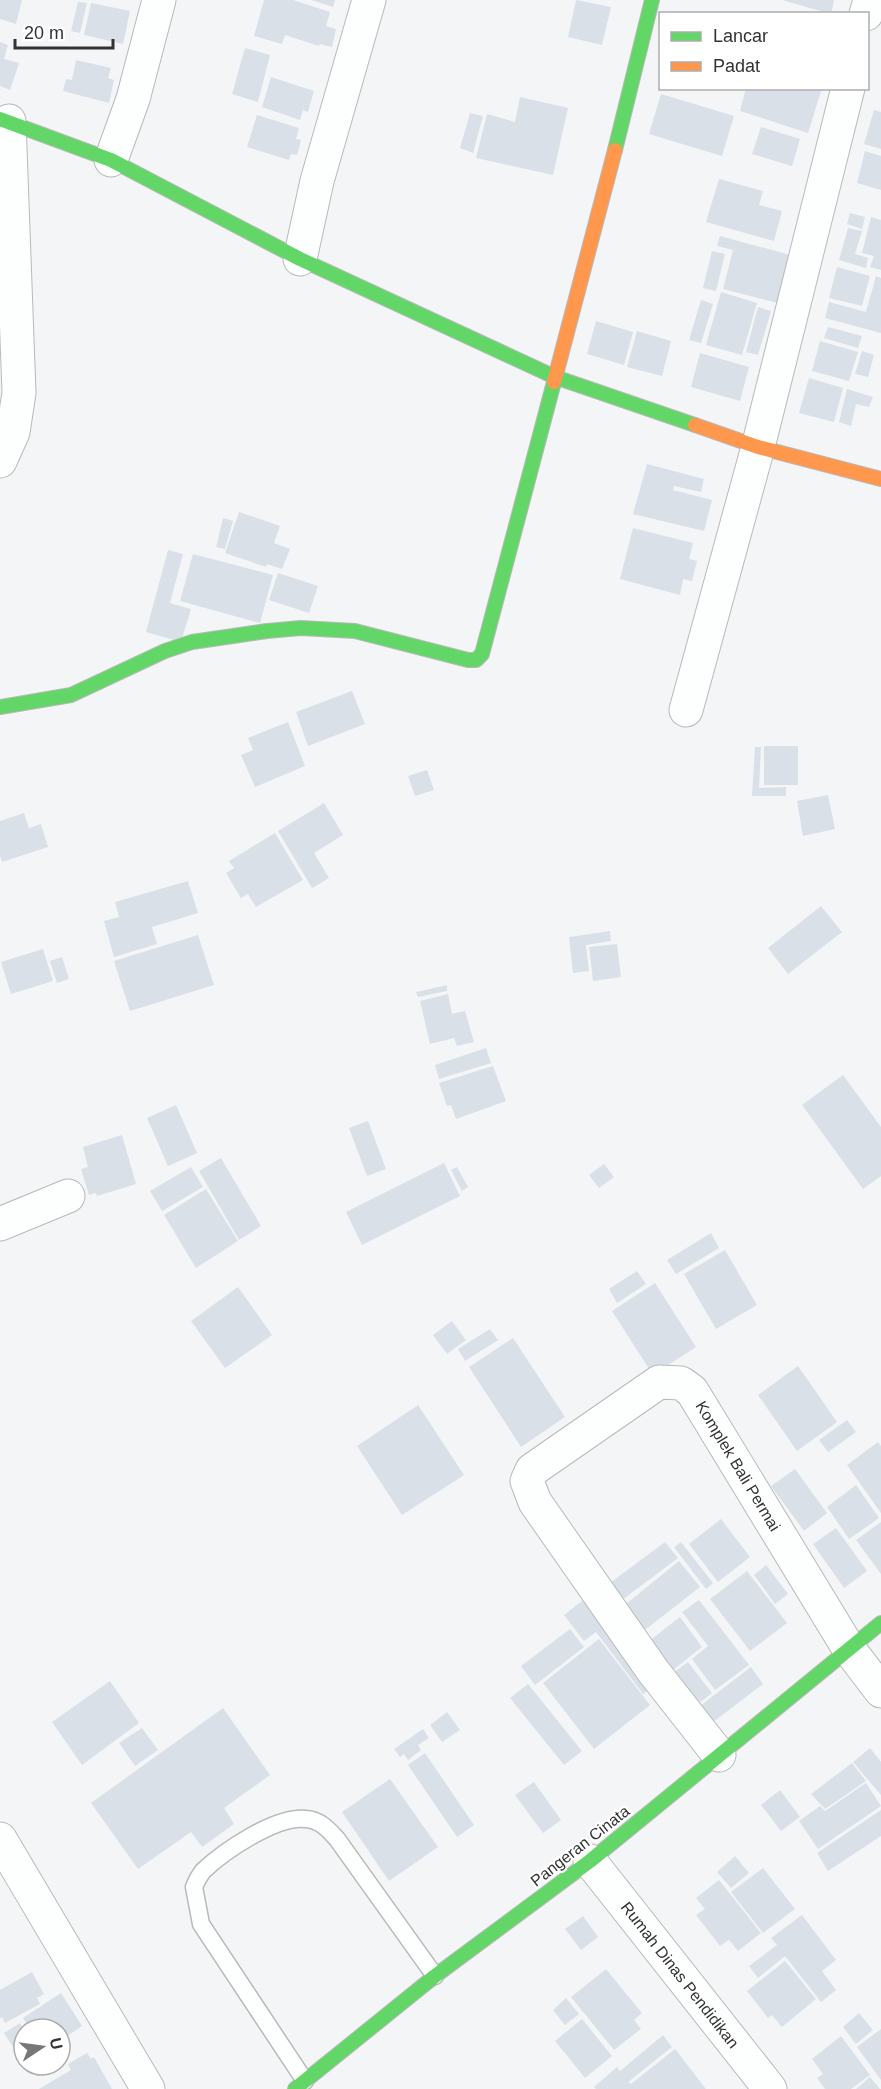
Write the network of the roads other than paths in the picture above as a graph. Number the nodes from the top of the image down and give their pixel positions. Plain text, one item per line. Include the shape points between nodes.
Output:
1 (159, 0) edge
2 (369, 0) edge
3 (652, 0) edge
4 (847, 90) edge
5 (4, 120) edge
6 (111, 159) junction
7 (300, 259) junction
8 (555, 377) junction
9 (758, 447) junction
10 (0, 461) edge
11 (881, 478) edge
12 (0, 707) edge
13 (686, 711) dead end
14 (68, 1196) dead end
15 (0, 1224) edge
16 (881, 1623) edge
17 (849, 1649) junction
18 (881, 1691) edge
19 (719, 1755) junction
20 (0, 1839) edge
21 (590, 1862) junction
22 (435, 1976) junction
23 (300, 2085) edge
24 (148, 2089) edge
25 (770, 2089) edge

1 - 6 street via 133,99
2 - 7 street via 317,181
3 - 8 street
4 - 9 street
5 - 6 street
5 - 10 street via 19,393 14,432
6 - 7 street
7 - 8 street
8 - 9 street
8 - 12 street via 486,641 476,660 442,655 355,631 267,631 192,642 71,695
9 - 11 street
9 - 13 street
14 - 15 street
16 - 17 street, Pangeran Cinata
17 - 18 street, Komplek Bali Permai
17 - 19 street, Pangeran Cinata
17 - 19 street, Komplek Bali Permai via 692,1391 681,1383 659,1382 532,1470 527,1481 535,1502 653,1671
19 - 21 street, Pangeran Cinata
20 - 24 street
21 - 22 street, Pangeran Cinata
21 - 25 street, Rumah Dinas Pendidikan
22 - 23 street, Pangeran Cinata
22 - 23 lane via 327,1826 294,1819 267,1827 224,1854 202,1873 194,1887 201,1924

